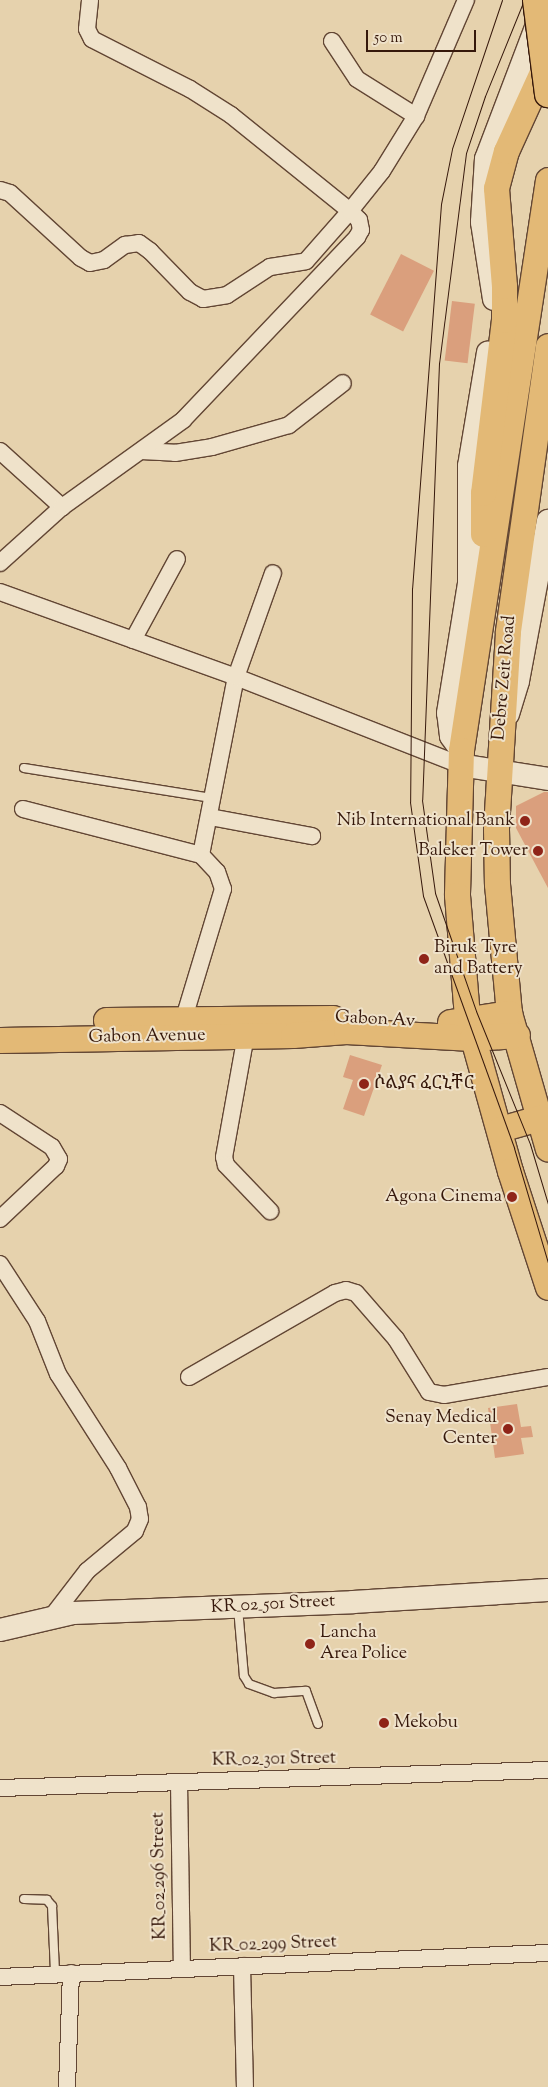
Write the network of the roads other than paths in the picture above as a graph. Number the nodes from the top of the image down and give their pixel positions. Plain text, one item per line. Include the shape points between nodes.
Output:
1 (90, 0) edge
2 (466, 0) edge
3 (535, 0) edge
4 (546, 0) edge
5 (332, 41) dead end
6 (548, 59) edge
7 (548, 100) edge
8 (416, 116) junction
9 (548, 180) edge
10 (0, 190) edge
11 (350, 211) junction
12 (548, 346) edge
13 (343, 383) dead end
14 (0, 451) edge
15 (141, 451) junction
16 (548, 454) edge
17 (62, 507) junction
18 (548, 521) edge
19 (177, 559) dead end
20 (0, 563) edge
21 (491, 565) junction
22 (273, 573) dead end
23 (515, 581) junction
24 (0, 592) edge
25 (133, 640) junction
26 (236, 677) junction
27 (500, 738) junction
28 (460, 757) junction
29 (24, 768) dead end
30 (499, 770) junction
31 (548, 778) edge
32 (214, 798) junction
33 (23, 808) dead end
34 (210, 817) junction
35 (312, 836) dead end
36 (201, 855) junction
37 (184, 1018) junction
38 (0, 1023) edge
39 (513, 1024) junction
40 (243, 1026) junction
41 (469, 1027) junction
42 (294, 1035) joint
43 (0, 1040) edge
44 (0, 1113) edge
45 (539, 1118) junction
46 (500, 1129) junction
47 (548, 1149) edge
48 (270, 1211) dead end
49 (0, 1219) edge
50 (0, 1264) edge
51 (548, 1287) edge
52 (189, 1377) dead end
53 (548, 1377) edge
54 (548, 1590) edge
55 (238, 1607) junction
56 (53, 1616) junction
57 (0, 1630) edge
58 (318, 1724) dead end
59 (548, 1770) edge
60 (178, 1782) junction
61 (0, 1788) edge
62 (24, 1899) dead end
63 (548, 1954) edge
64 (242, 1966) junction
65 (182, 1969) junction
66 (63, 1973) junction
67 (0, 1977) edge
68 (66, 2087) edge
69 (246, 2087) edge

1 - 11 street via 87,29 92,39 190,88 231,115
2 - 8 street
3 - 7 main road, bridge
4 - 28 main road via 495,134 483,183 482,222 494,308 469,466 469,583 448,714 451,736
5 - 8 street via 358,80
6 - 21 main road via 506,151 496,188 504,320 483,494 483,543
8 - 11 street via 382,172
9 - 21 main road
10 - 11 street via 10,193 82,258 90,262 104,260 125,245 139,243 190,292 203,299 227,295 270,266 306,261
11 - 15 street via 359,220 361,230 351,244 183,420
12 - 23 main road, Debre Zeit Road
13 - 15 street via 289,425 212,447 174,453
14 - 17 street
15 - 17 street
16 - 23 main road via 532,532
17 - 20 street
18 - 27 main road via 518,681
19 - 25 street
21 - 28 main road
22 - 26 street
23 - 27 main road, Debre Zeit Road
24 - 25 street
25 - 26 street
26 - 28 street
26 - 32 street
27 - 30 main road, Debre Zeit Road
28 - 30 main road
28 - 41 main road via 457,896
29 - 32 lane
30 - 31 main road
30 - 39 main road, Debre Zeit Road via 498,884
32 - 34 street
33 - 36 street
34 - 35 street
34 - 36 street
36 - 37 street via 217,872 223,888
37 - 38 main road, Gabon Avenue
37 - 40 main road, Gabon Avenue
39 - 41 main road
39 - 45 main road, Debre Zeit Road
40 - 41 main road, Gabon Av via 329,1018
40 - 42 main road, Gabon Avenue
40 - 43 main road, Gabon Avenue
40 - 48 street via 224,1157 226,1165
41 - 42 main road, Gabon Av
41 - 46 main road
44 - 49 street via 52,1147 59,1159 56,1166
45 - 46 main road
45 - 47 main road, Debre Zeit Road
46 - 51 main road
50 - 56 street via 37,1322 58,1374 118,1468 138,1508 140,1519 135,1531 87,1571
52 - 53 street via 335,1292 346,1290 356,1293 396,1339 429,1392 444,1395
54 - 55 main road, KR_02_501 Street
55 - 56 main road, KR_02_501 Street
55 - 58 lane via 244,1676 249,1684 274,1693 306,1691
56 - 57 main road, KR_02_501 Street
59 - 60 street, KR_02_301 Street
60 - 61 street, KR_02_301 Street
60 - 65 street, KR_02_296 Street
62 - 66 lane via 48,1900 52,1906
63 - 64 street, KR_02_299 Street
64 - 65 street, KR_02_299 Street
64 - 69 street
65 - 66 street, KR_02_299 Street
66 - 67 street, KR_02_299 Street
66 - 68 street

